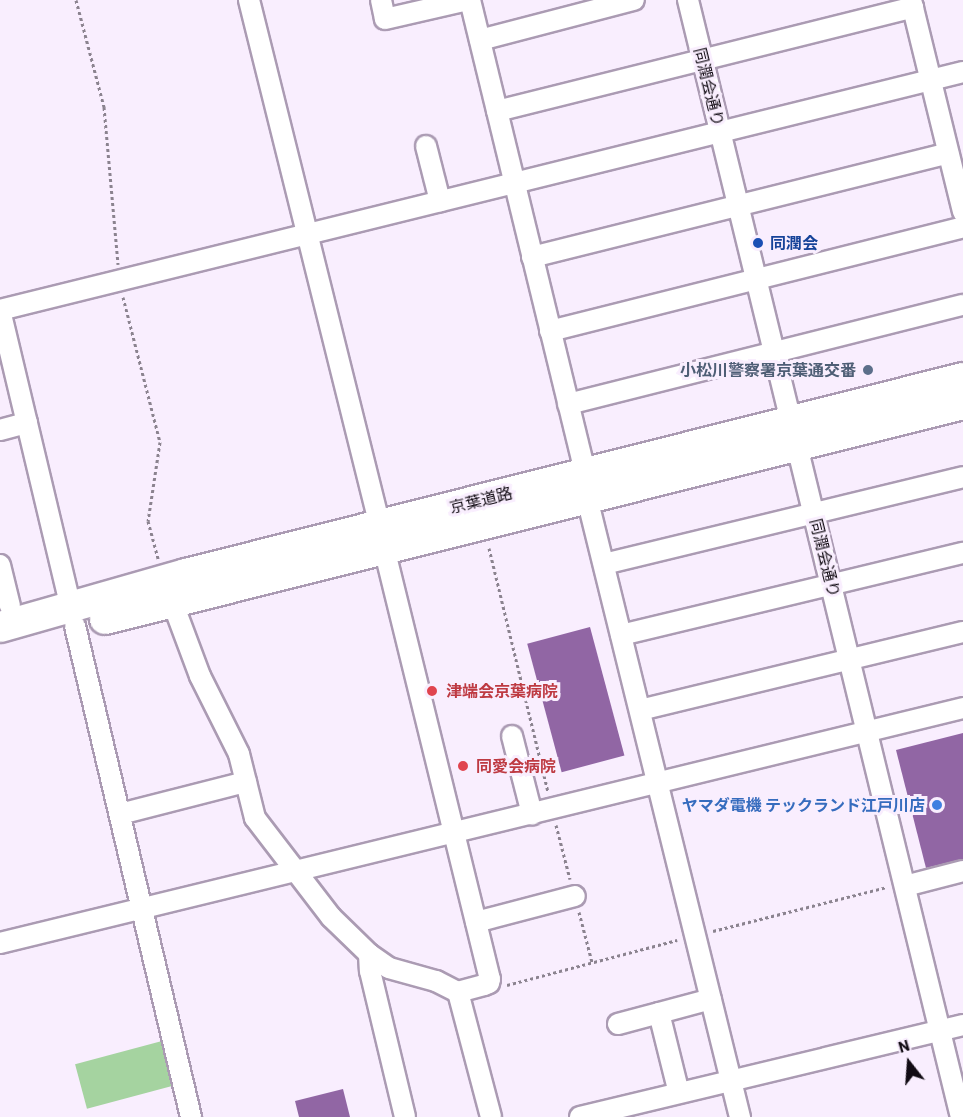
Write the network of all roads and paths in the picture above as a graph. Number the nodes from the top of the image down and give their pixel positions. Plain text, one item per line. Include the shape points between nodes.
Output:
1 (249, 0) edge
2 (381, 0) edge
3 (469, 0) edge
4 (634, 0) edge
5 (688, 0) edge
6 (912, 3) edge
7 (480, 40) junction
8 (702, 60) junction
9 (963, 72) edge
10 (931, 80) junction
11 (497, 111) junction
12 (720, 132) junction
13 (426, 146) dead end
14 (948, 153) junction
15 (514, 183) junction
16 (441, 201) junction
17 (738, 205) junction
18 (963, 212) edge
19 (963, 227) edge
20 (306, 235) junction
21 (532, 256) junction
22 (756, 279) junction
23 (963, 305) edge
24 (0, 310) edge
25 (550, 331) junction
26 (775, 352) junction
27 (963, 378) edge
28 (568, 404) junction
29 (963, 404) edge
30 (27, 423) junction
31 (0, 430) edge
32 (794, 433) junction
33 (963, 477) edge
34 (586, 486) junction
35 (814, 513) junction
36 (483, 524) junction
37 (382, 537) junction
38 (963, 553) edge
39 (604, 564) junction
40 (0, 565) edge
41 (831, 586) junction
42 (171, 602) junction
43 (5, 616) edge
44 (73, 617) junction
45 (963, 632) edge
46 (621, 635) junction
47 (0, 646) edge
48 (849, 661) junction
49 (963, 708) edge
50 (640, 710) junction
51 (867, 732) junction
52 (513, 736) dead end
53 (246, 782) junction
54 (658, 783) junction
55 (552, 809) junction
56 (120, 814) junction
57 (532, 814) junction
58 (454, 833) junction
59 (963, 871) edge
60 (298, 872) junction
61 (904, 884) junction
62 (575, 896) junction
63 (142, 910) junction
64 (476, 922) junction
65 (695, 935) junction
66 (0, 943) edge
67 (369, 954) junction
68 (592, 962) junction
69 (484, 985) junction
70 (458, 992) junction
71 (711, 999) junction
72 (659, 1013) junction
73 (618, 1024) dead end
74 (963, 1024) edge
75 (940, 1030) junction
76 (731, 1080) junction
77 (679, 1093) junction
78 (191, 1117) edge
79 (405, 1117) edge
80 (491, 1117) edge
81 (580, 1117) edge
82 (740, 1117) edge
83 (961, 1117) edge

1 - 20 street
2 - 3 street via 385,19
3 - 7 street
4 - 7 street
5 - 8 street, 同潤会通り
6 - 8 street
6 - 10 street
7 - 11 street
8 - 11 street
8 - 12 street, 同潤会通り
9 - 10 street
10 - 12 street
10 - 14 street
11 - 15 street
12 - 15 street
12 - 17 street, 同潤会通り
13 - 16 street
14 - 17 street
14 - 18 street
15 - 16 street
15 - 21 street
16 - 20 street
17 - 21 street
17 - 22 street, 同潤会通り
19 - 22 street
20 - 24 street
20 - 37 street
21 - 25 street
22 - 25 street
22 - 26 street, 同潤会通り
23 - 26 street
24 - 30 street
25 - 28 street
26 - 28 street
26 - 32 street, 同潤会通り
27 - 32 highway, 京葉道路
28 - 34 street
29 - 32 highway, 京葉道路
30 - 31 street
30 - 44 street
32 - 34 highway, 京葉道路
32 - 35 street, 同潤会通り
33 - 35 street
34 - 36 highway, 京葉道路
34 - 37 highway, 京葉道路
34 - 39 street
35 - 39 street
35 - 41 street, 同潤会通り
36 - 37 highway, 京葉道路
36 - 55 path
37 - 42 highway, 京葉道路
37 - 44 highway, 京葉道路 via 186,574
37 - 58 street
38 - 41 street
39 - 46 street
40 - 43 street
41 - 46 street
41 - 48 street, 同潤会通り
42 - 44 highway, 京葉道路
42 - 53 street via 200,676 239,754
43 - 44 highway, 京葉道路
44 - 47 highway, 京葉道路
44 - 56 street
45 - 48 street
46 - 50 street
48 - 50 street
48 - 51 street, 同潤会通り
49 - 51 street
50 - 54 street
51 - 54 street
51 - 61 street, 同潤会通り
52 - 57 street
53 - 56 street
53 - 60 street via 255,818
54 - 55 street
54 - 65 street
55 - 57 street
55 - 62 path
56 - 63 street
57 - 58 street
58 - 60 street
58 - 64 street
59 - 61 street
60 - 63 street
60 - 67 street via 331,917
61 - 65 path
61 - 75 street, 同潤会通り
62 - 64 street
62 - 68 path
63 - 66 street
63 - 78 street
64 - 69 street via 490,979
65 - 68 path
65 - 71 street
67 - 70 street via 390,968 436,981
67 - 79 street
68 - 69 path via 498,987
69 - 70 street
70 - 80 street
71 - 72 street
71 - 76 street
72 - 73 street
72 - 77 street
74 - 75 street
75 - 76 street
75 - 83 street, 同潤会通り
76 - 77 street
76 - 82 street
77 - 81 street

